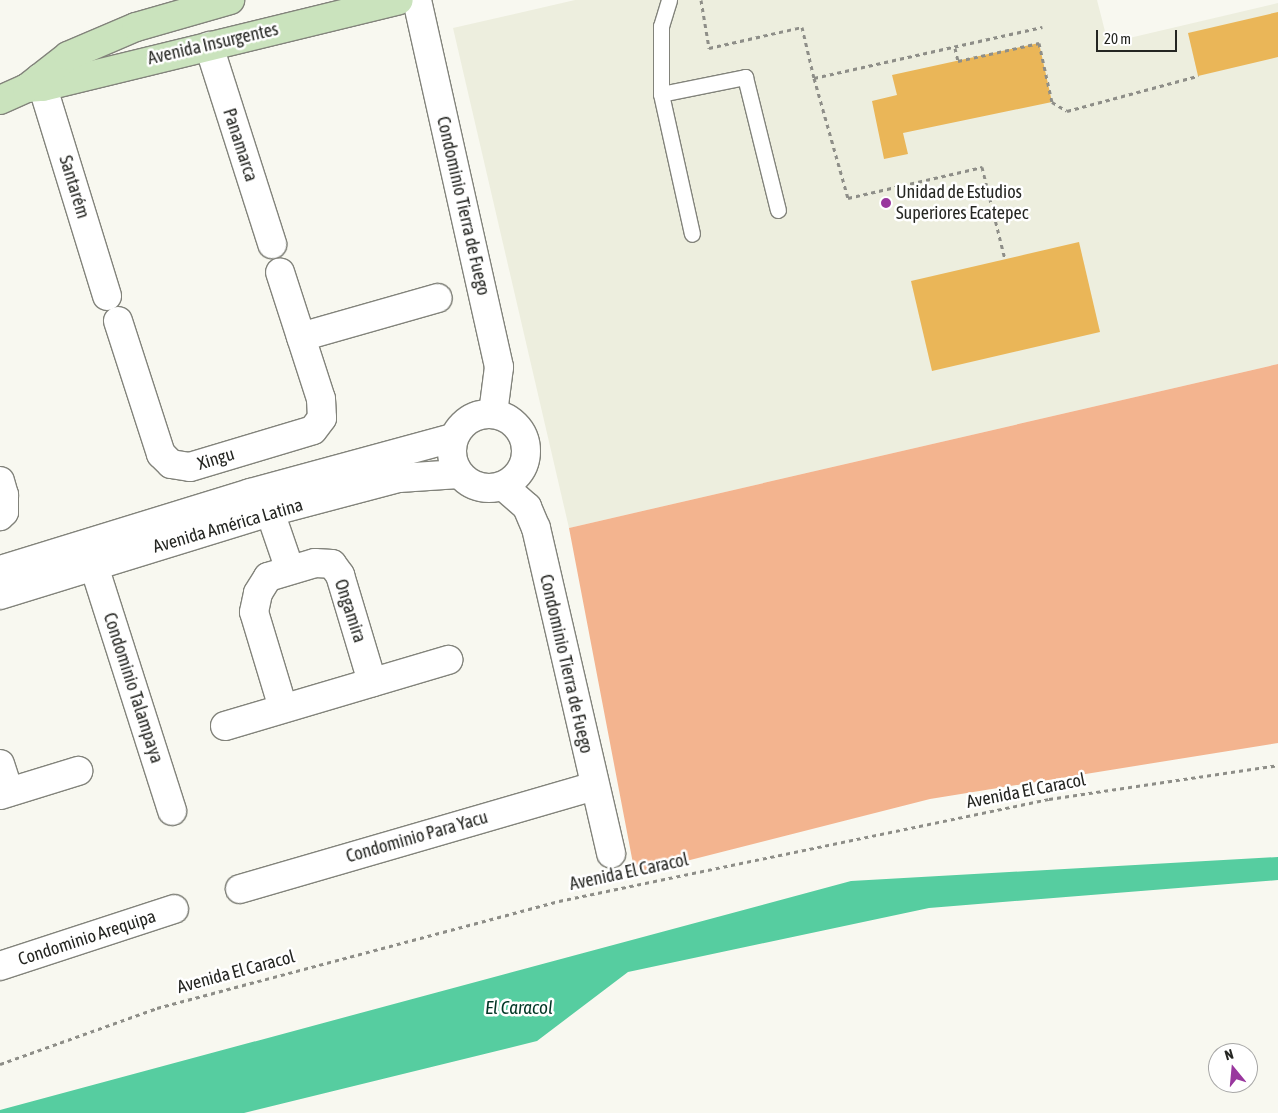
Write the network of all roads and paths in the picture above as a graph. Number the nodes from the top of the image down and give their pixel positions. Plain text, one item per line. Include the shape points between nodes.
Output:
1 (230, 0) edge
2 (399, 0) edge
3 (417, 0) edge
4 (669, 0) edge
5 (701, 0) edge
6 (1042, 27) dead end
7 (209, 46) junction
8 (955, 48) junction
9 (1198, 76) dead end
10 (814, 78) junction
11 (37, 84) junction
12 (661, 94) junction
13 (0, 100) edge
14 (778, 210) dead end
15 (692, 234) dead end
16 (272, 244) dead end
17 (1005, 259) dead end
18 (280, 272) dead end
19 (107, 296) dead end
20 (438, 298) dead end
21 (118, 322) dead end
22 (301, 337) junction
23 (493, 413) junction
24 (454, 438) junction
25 (237, 453) junction
26 (460, 474) junction
27 (0, 481) edge
28 (503, 486) junction
29 (250, 493) junction
30 (270, 512) junction
31 (0, 516) edge
32 (94, 566) junction
33 (0, 570) edge
34 (290, 570) junction
35 (0, 595) edge
36 (448, 660) dead end
37 (372, 682) junction
38 (283, 708) junction
39 (225, 726) dead end
40 (0, 764) edge
41 (1278, 765) edge
42 (78, 771) dead end
43 (594, 786) junction
44 (5, 794) edge
45 (172, 811) dead end
46 (611, 853) dead end
47 (240, 889) dead end
48 (174, 909) dead end
49 (0, 966) edge
50 (0, 1064) edge

1 - 11 main road, Avenida Insurgentes via 127,30 68,56
2 - 7 main road, Avenida Insurgentes
3 - 23 street, Condominio Tierra de Fuego via 499,368
4 - 12 lane via 661,26
5 - 10 path via 709,48 802,27
6 - 8 path
7 - 11 main road, Avenida Insurgentes
7 - 16 street, Panamarca
8 - 9 path via 958,61 1039,44 1052,102 1067,111
8 - 10 path
10 - 17 path via 848,198 982,167
11 - 13 main road, Avenida Insurgentes
11 - 19 street, Santarém
12 - 14 lane via 745,77
12 - 15 lane
18 - 22 street, Xingu
20 - 22 street
21 - 25 street, Xingu via 161,454 171,464 190,467
22 - 25 street, Xingu via 320,399 322,418 313,430
23 - 24 street via 468,419
23 - 28 street via 516,423 527,445 522,470
24 - 26 street via 454,463
24 - 29 street, Avenida América Latina
25 - 29 street
26 - 28 street via 472,484 487,488
26 - 30 street, Avenida América Latina via 399,478
27 - 31 street via 4,512
28 - 43 street, Condominio Tierra de Fuego via 527,507 536,528
29 - 33 street, Avenida América Latina
30 - 32 street, Avenida América Latina
30 - 34 street
32 - 35 street, Avenida América Latina
32 - 45 street, Condominio Talampaya
34 - 37 street, Ongamira via 315,563 332,564 340,575
34 - 38 street, Ongamira via 268,577 258,594 254,612
36 - 37 street
37 - 38 street
38 - 39 street
40 - 44 street
41 - 50 path, Avenida El Caracol via 1049,799 559,901 157,1008
42 - 44 street
43 - 46 street, Condominio Tierra de Fuego
43 - 47 street, Condominio Para Yacu
48 - 49 street, Condominio Arequipa

